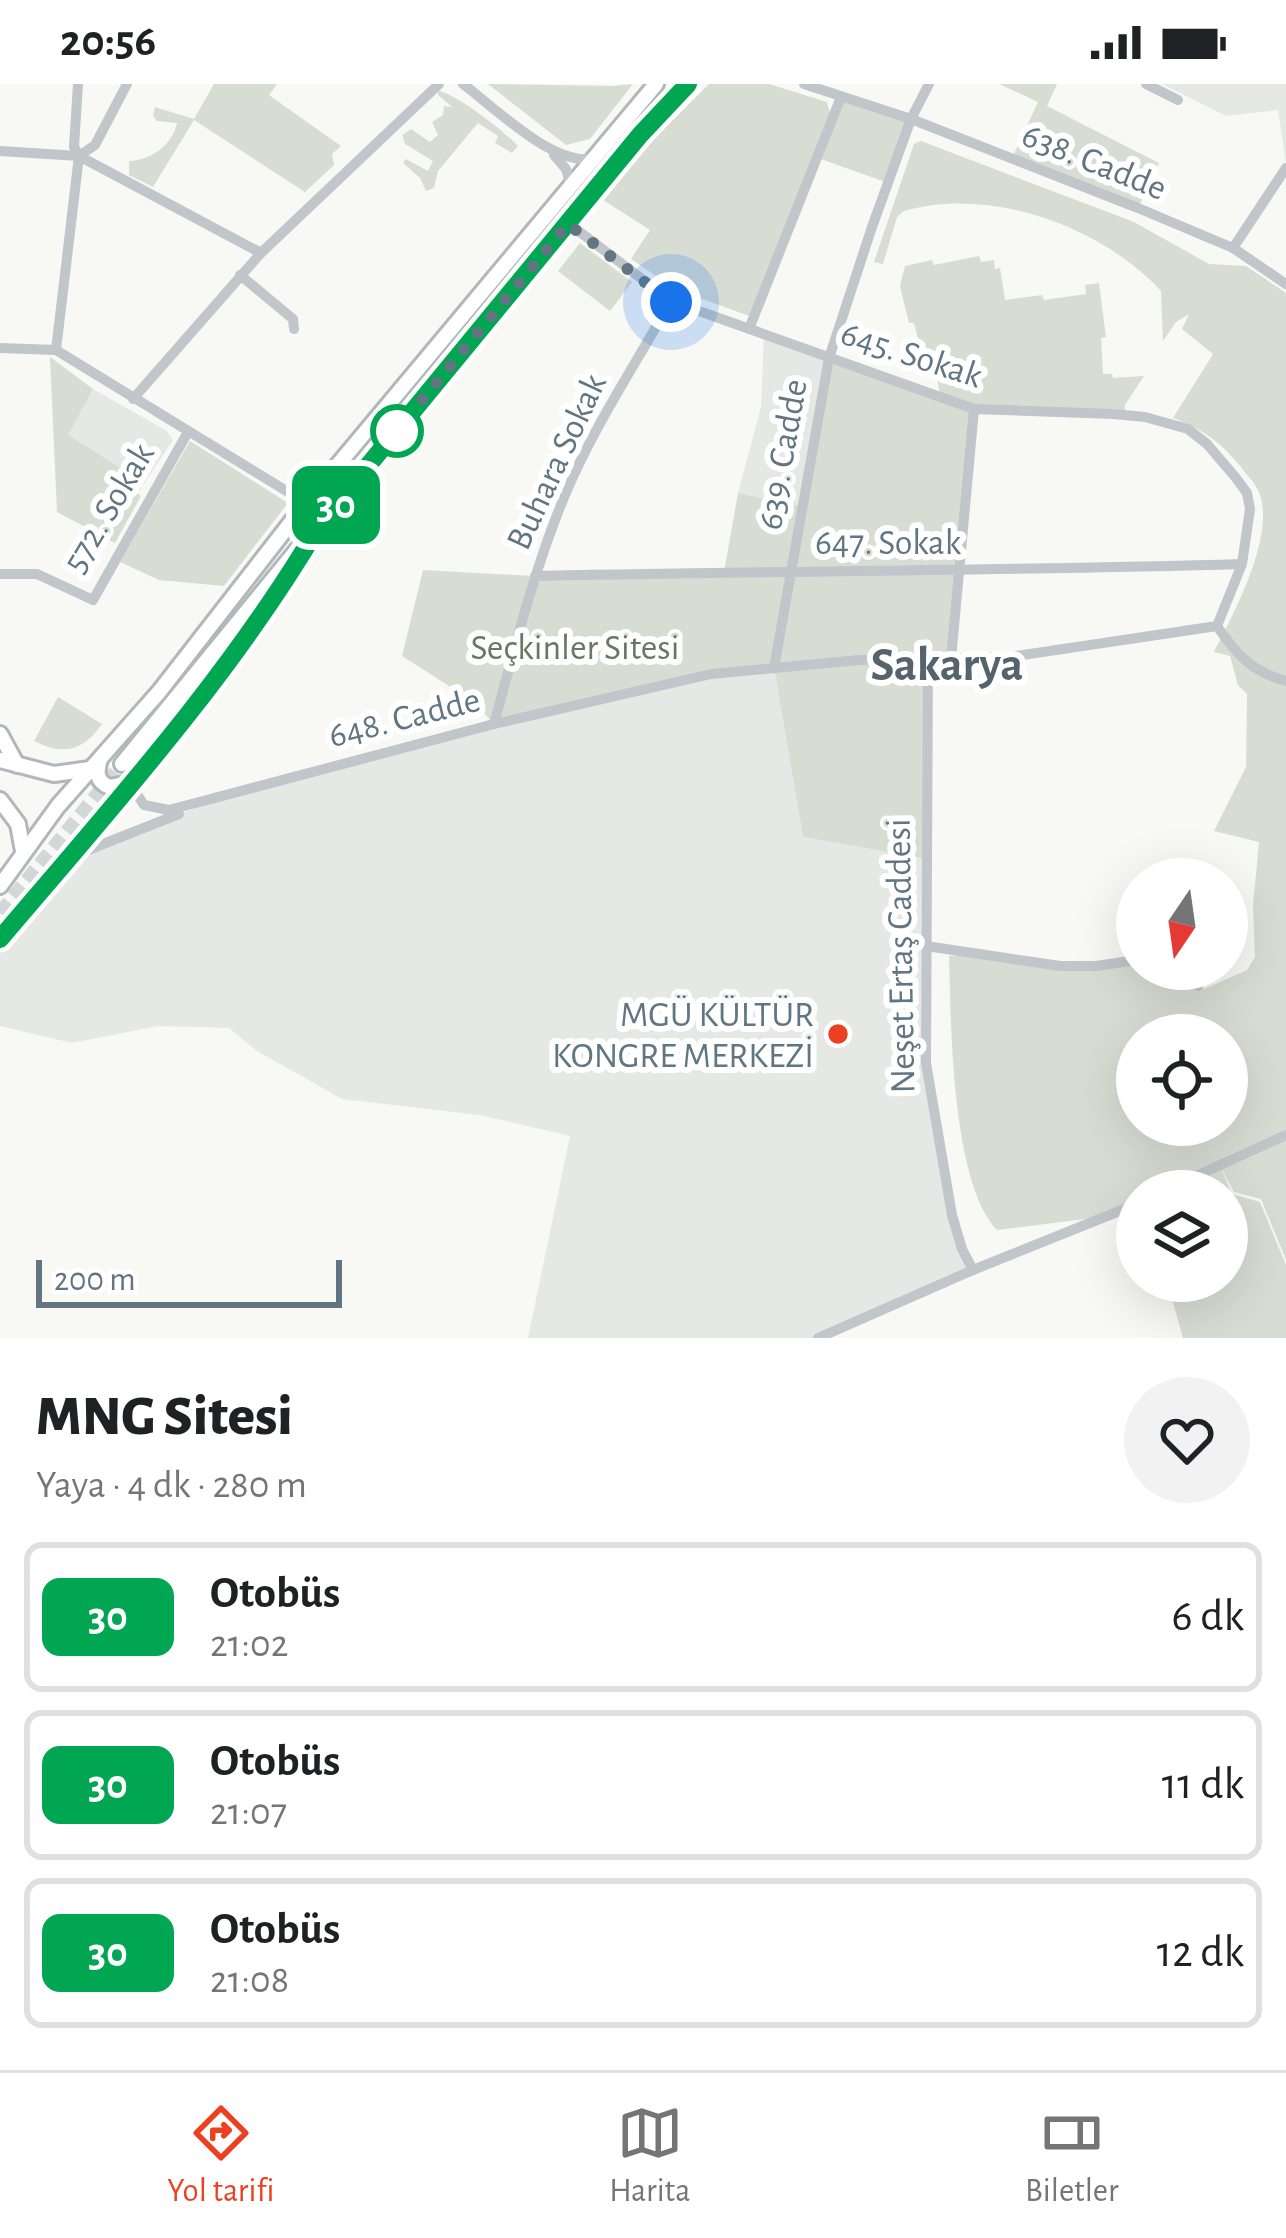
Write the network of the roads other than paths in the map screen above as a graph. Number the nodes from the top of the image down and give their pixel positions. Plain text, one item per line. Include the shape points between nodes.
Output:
1 (78, 84) edge
2 (127, 84) edge
3 (439, 84) edge
4 (463, 84) edge
5 (656, 84) edge
6 (688, 84) edge
7 (805, 84) edge
8 (929, 84) edge
9 (1146, 84) edge
10 (841, 97) junction
11 (1178, 100) dead end
12 (911, 119) junction
13 (543, 144) junction
14 (0, 151) edge
15 (79, 156) junction
16 (590, 159) junction
17 (1286, 168) edge
18 (571, 183) junction
19 (568, 224) junction
20 (1232, 248) junction
21 (261, 253) junction
22 (240, 275) junction
23 (1286, 284) edge
24 (671, 302) junction
25 (294, 329) dead end
26 (749, 329) junction
27 (0, 348) edge
28 (56, 350) junction
29 (829, 358) junction
30 (133, 399) junction
31 (974, 409) junction
32 (188, 432) junction
33 (306, 503) junction
34 (320, 524) junction
35 (1241, 563) junction
36 (791, 570) junction
37 (957, 572) junction
38 (0, 574) edge
39 (535, 576) junction
40 (1216, 626) junction
41 (928, 659) junction
42 (950, 659) junction
43 (774, 668) junction
44 (1286, 681) edge
45 (494, 724) junction
46 (0, 734) edge
47 (0, 760) edge
48 (95, 764) junction
49 (122, 764) tunnel mouth
50 (17, 765) junction
51 (138, 774) junction
52 (249, 787) junction
53 (0, 800) edge
54 (23, 851) junction
55 (73, 856) junction
56 (0, 886) edge
57 (0, 939) edge
58 (926, 946) junction
59 (1116, 963) edge
60 (1286, 1135) edge
61 (1209, 1170) edge
62 (1116, 1212) edge
63 (973, 1270) junction
64 (818, 1338) edge

1 - 15 street
2 - 15 street via 95,145
3 - 21 street
4 - 13 street
5 - 16 main road
6 - 19 main road
7 - 10 street, 638. Cadde
8 - 12 street, 639. Cadde
9 - 11 street
10 - 12 street, 638. Cadde
10 - 26 street
12 - 20 street, 638. Cadde
12 - 29 street, 639. Cadde
13 - 16 street
13 - 18 street
14 - 15 street
15 - 21 street
15 - 28 street
16 - 18 main road
17 - 20 street
18 - 33 main road
19 - 24 street, 645. Sokak
19 - 34 main road
20 - 23 street, 638. Cadde
21 - 22 street
22 - 25 street via 293,319
22 - 30 street
24 - 26 street, 645. Sokak
24 - 39 street, Buhara Sokak via 580,462
26 - 29 street, 645. Sokak
27 - 28 street
28 - 30 street
29 - 31 street, 645. Sokak
29 - 36 street, 639. Cadde
30 - 32 street
31 - 35 street, 645. Sokak via 1114,414 1188,429 1247,493
31 - 37 street
32 - 33 street
32 - 38 street, 572. Sokak via 92,600 37,574
33 - 48 main road
34 - 49 main road
34 - 51 main road
35 - 37 street, 647. Sokak
35 - 40 street, 645. Sokak
36 - 37 street, 647. Sokak
36 - 39 street, 647. Sokak
36 - 43 street, 639. Cadde
37 - 42 street
39 - 45 street, Buhara Sokak
40 - 42 street, 648. Cadde
40 - 44 street via 1238,657
41 - 42 street, 648. Cadde
41 - 43 street, 648. Cadde
41 - 58 street, Neşet Ertaş Caddesi
43 - 45 street, 648. Cadde via 711,674
45 - 52 street, 648. Cadde
46 - 50 main road
47 - 50 main road
48 - 50 main road via 54,774
48 - 51 main road via 106,786
48 - 54 main road
51 - 52 street via 135,791 156,810
51 - 55 main road
52 - 55 street
53 - 54 main road via 18,824
54 - 56 main road
55 - 57 main road
58 - 59 street via 1060,966
58 - 63 street, Neşet Ertaş Caddesi via 932,1115
60 - 61 street
62 - 63 street
63 - 64 street

